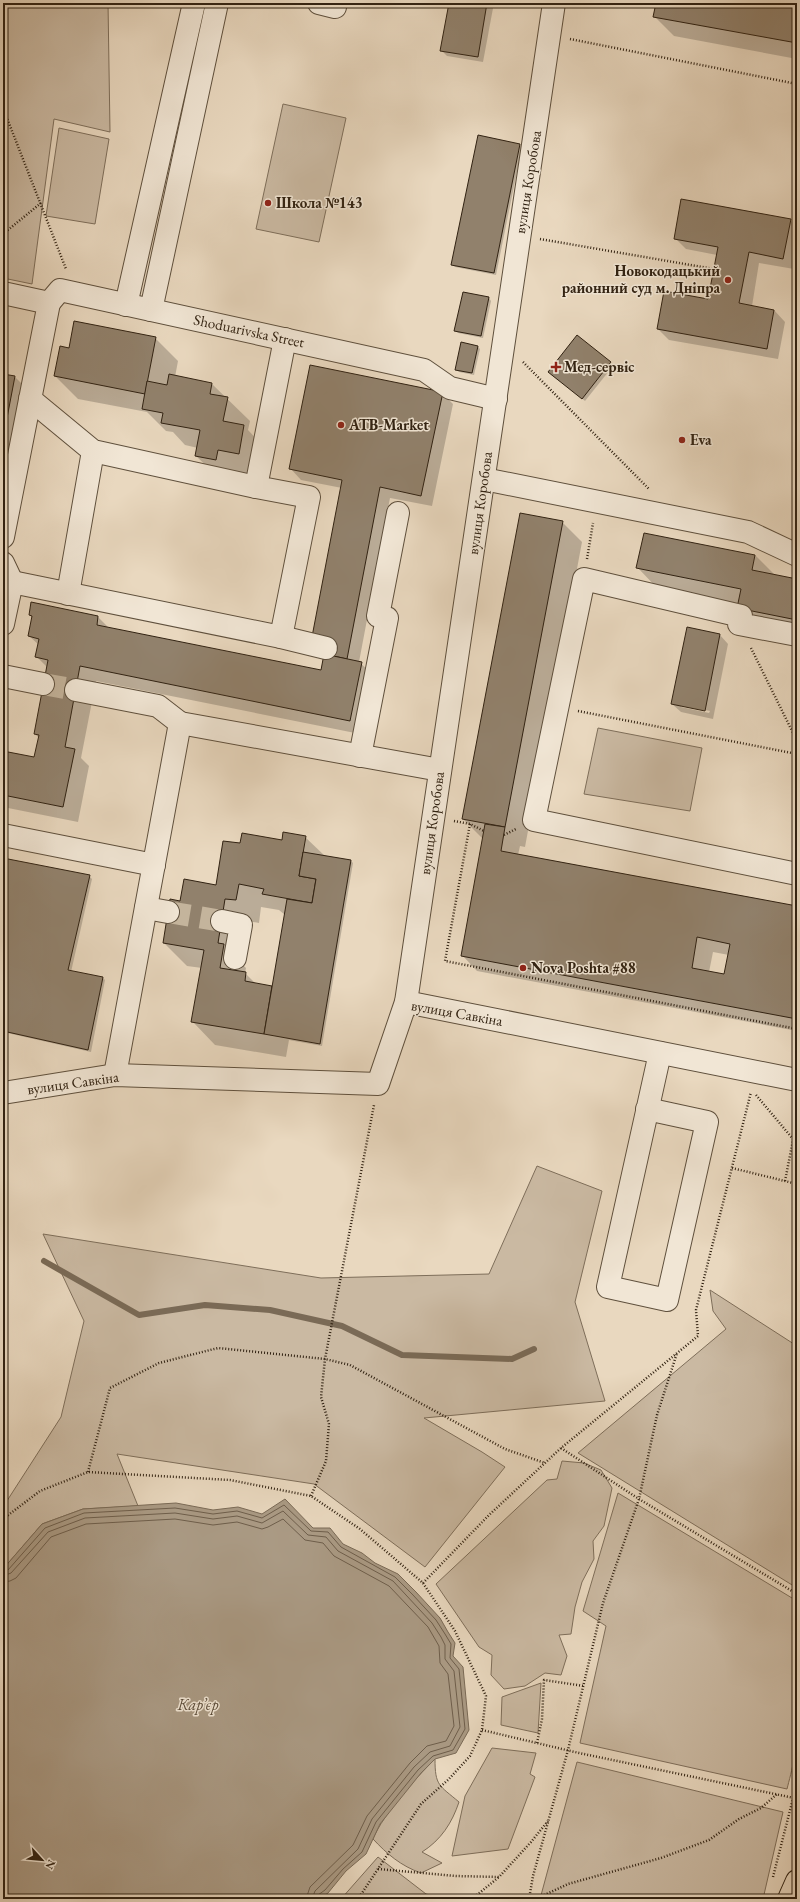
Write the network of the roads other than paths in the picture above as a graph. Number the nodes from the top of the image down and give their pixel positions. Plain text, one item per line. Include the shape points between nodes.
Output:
1 (194, 3) edge
2 (217, 3) edge
3 (319, 3) edge
4 (335, 3) edge
5 (554, 3) edge
6 (3, 293) edge
7 (49, 303) junction
8 (126, 304) junction
9 (151, 310) junction
10 (285, 340) junction
11 (30, 399) junction
12 (496, 399) junction
13 (93, 451) junction
14 (484, 479) junction
15 (256, 487) junction
16 (398, 513) dead end
17 (3, 537) edge
18 (797, 555) edge
19 (7, 573) edge
20 (68, 594) junction
21 (3, 624) edge
22 (797, 635) edge
23 (281, 637) junction
24 (326, 648) dead end
25 (3, 676) edge
26 (43, 684) tunnel mouth
27 (76, 690) tunnel mouth
28 (180, 724) junction
29 (360, 756) junction
30 (440, 770) junction
31 (3, 835) edge
32 (154, 865) junction
33 (797, 874) edge
34 (146, 908) junction
35 (168, 912) tunnel mouth
36 (222, 921) tunnel mouth
37 (236, 958) dead end
38 (406, 1002) junction
39 (660, 1053) junction
40 (115, 1075) junction
41 (797, 1080) edge
42 (3, 1093) edge
43 (647, 1109) junction
44 (797, 1881) edge
45 (789, 1899) edge

1 - 8 street
2 - 9 street
3 - 4 street via 335,7
5 - 12 street, вулиця Коробова
6 - 7 street
7 - 8 street, Shoduarivska Street via 60,290
7 - 11 street
8 - 9 street, Shoduarivska Street
9 - 10 street, Shoduarivska Street
10 - 12 street, Shoduarivska Street via 424,370 450,388
10 - 15 street
11 - 13 street
11 - 17 street
12 - 14 street, вулиця Коробова
13 - 15 street
13 - 20 street
14 - 18 street via 748,532
14 - 30 street, вулиця Коробова
15 - 23 street via 310,497
16 - 29 street via 378,616 387,618
19 - 20 street
19 - 21 street
20 - 23 street
22 - 33 street via 739,624 741,616 584,579 534,820
23 - 24 street
25 - 26 street
27 - 28 street via 158,706
28 - 29 street
28 - 32 street
29 - 30 street
30 - 38 street, вулиця Коробова
31 - 32 street
32 - 34 street
34 - 35 street
34 - 40 street
36 - 37 street via 241,925
38 - 39 street, вулиця Савкіна
38 - 40 street, вулиця Савкіна via 378,1084
39 - 41 street, вулиця Савкіна
39 - 43 street
40 - 42 street, вулиця Савкіна
43 - 43 street via 608,1287 668,1300 707,1122
44 - 45 main road

